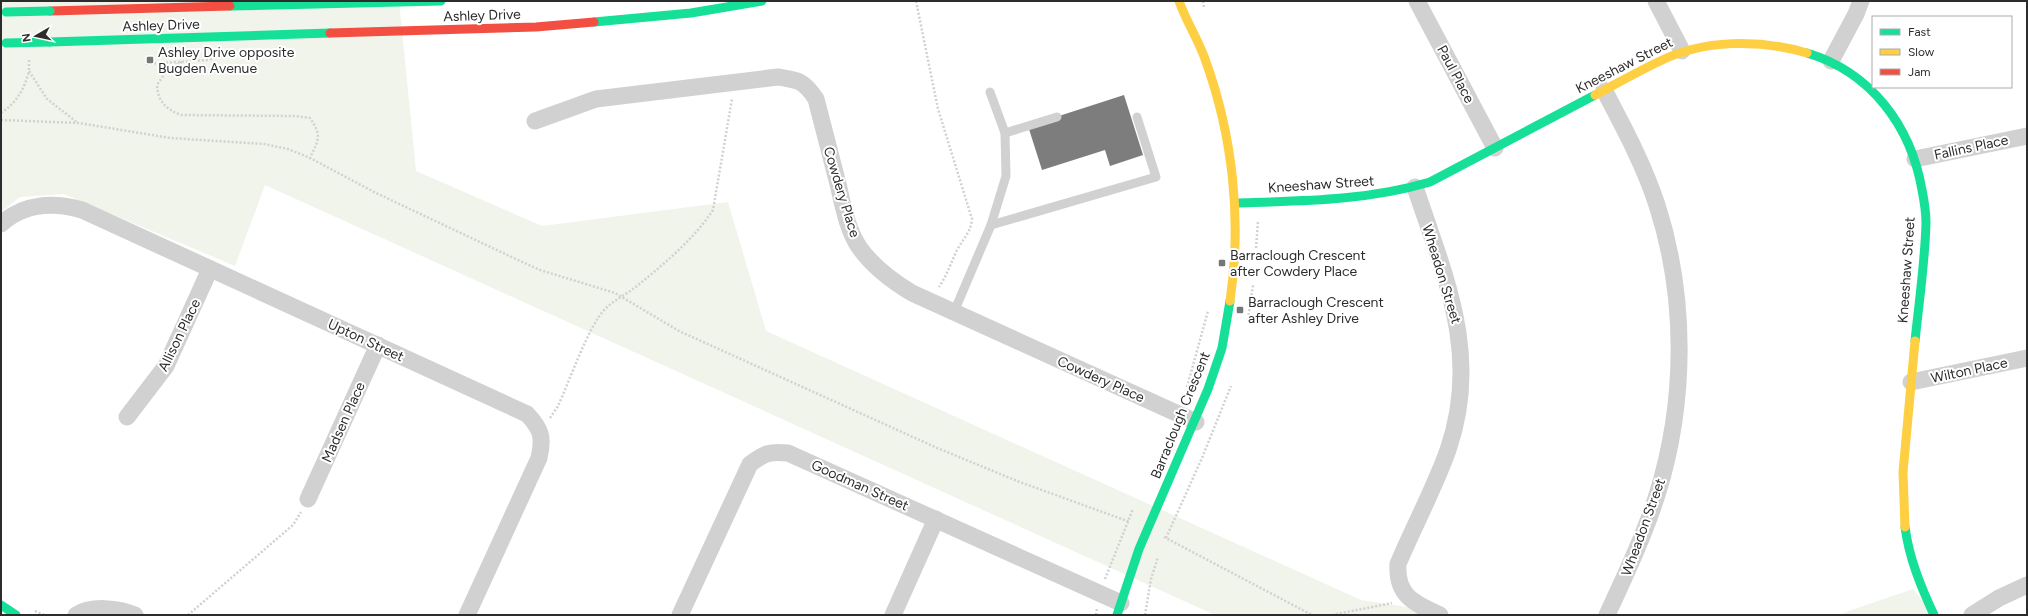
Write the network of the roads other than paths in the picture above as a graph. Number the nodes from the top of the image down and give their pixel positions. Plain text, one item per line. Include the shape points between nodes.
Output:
1 (110, 1) edge
2 (441, 1) edge
3 (762, 1) edge
4 (1176, 1) edge
5 (1179, 1) edge
6 (1417, 1) edge
7 (1656, 1) edge
8 (1861, 1) edge
9 (364, 2) edge
10 (304, 6) edge
11 (320, 6) edge
12 (92, 10) junction
13 (3, 12) edge
14 (1183, 13) junction
15 (1195, 16) dead end
16 (1195, 31) junction
17 (3, 43) edge
18 (1682, 51) junction
19 (1831, 61) junction
20 (1604, 90) junction
21 (990, 92) dead end
22 (1057, 117) dead end
23 (1137, 117) dead end
24 (535, 120) dead end
25 (1005, 133) junction
26 (2027, 136) edge
27 (1495, 148) junction
28 (1915, 159) junction
29 (1416, 187) junction
30 (1235, 203) junction
31 (1, 224) edge
32 (991, 225) junction
33 (210, 269) junction
34 (954, 312) junction
35 (378, 345) junction
36 (2027, 358) edge
37 (1911, 382) junction
38 (127, 417) dead end
39 (1196, 422) junction
40 (308, 499) road end
41 (936, 519) junction
42 (2027, 585) edge
43 (1, 605) edge
44 (1119, 609) edge
45 (16, 615) edge
46 (76, 615) edge
47 (135, 615) edge
48 (467, 615) edge
49 (680, 615) edge
50 (893, 615) edge
51 (1440, 615) edge
52 (1607, 615) edge
53 (1934, 615) edge
54 (1972, 615) edge

1 - 12 street
2 - 9 street, Ashley Drive
3 - 17 street, Ashley Drive, bridge via 691,13 536,27 307,31
4 - 14 street
5 - 14 street, Barraclough Crescent
6 - 27 street, Paul Place
7 - 18 street
8 - 19 street
9 - 11 street, Ashley Drive
10 - 11 street, Ashley Drive
10 - 12 street, Ashley Drive
12 - 13 street, Ashley Drive, bridge
14 - 16 street, Barraclough Crescent
15 - 16 street, Barraclough Crescent
16 - 30 street, Barraclough Crescent via 1214,87 1226,138
18 - 19 street, Kneeshaw Street via 1730,42 1768,44 1796,49
18 - 20 street, Kneeshaw Street
19 - 28 street, Kneeshaw Street via 1872,91 1894,116
20 - 27 street, Kneeshaw Street
20 - 52 street, Wheadon Street via 1636,150 1657,205 1676,290 1679,349 1671,437 1657,495 1636,552
21 - 25 lane
22 - 25 lane
23 - 32 lane via 1156,177
24 - 34 street, Cowdery Place via 596,99 778,77 797,80 807,85 816,99 845,212 860,248 877,268 899,286
25 - 32 lane via 1006,176
26 - 28 street, Fallins Place
27 - 29 street, Kneeshaw Street
28 - 37 street, Kneeshaw Street via 1923,190 1926,222
29 - 30 street, Kneeshaw Street via 1369,196
29 - 51 street, Wheadon Street via 1450,294 1459,332 1462,371 1458,410 1448,450 1398,564 1397,578 1406,596 1418,605
30 - 39 street, Barraclough Crescent via 1237,245 1230,308 1221,355
31 - 33 street, Upton Street via 20,211 40,205 62,205 82,210
32 - 34 lane
33 - 35 street, Upton Street
33 - 38 street, Allison Place via 166,366
34 - 39 street, Cowdery Place
35 - 40 street, Madsen Place
35 - 48 street, Upton Street via 527,414 540,431 542,444 539,458
36 - 37 street, Wilton Place
37 - 53 street, Kneeshaw Street via 1902,515 1909,556 1923,595
39 - 44 street, Barraclough Crescent via 1147,530
41 - 44 street, Goodman Street
41 - 49 street, Goodman Street via 788,452 762,455 750,464 745,472
41 - 50 street
42 - 54 street
43 - 45 street
46 - 47 street via 89,610 103,609

